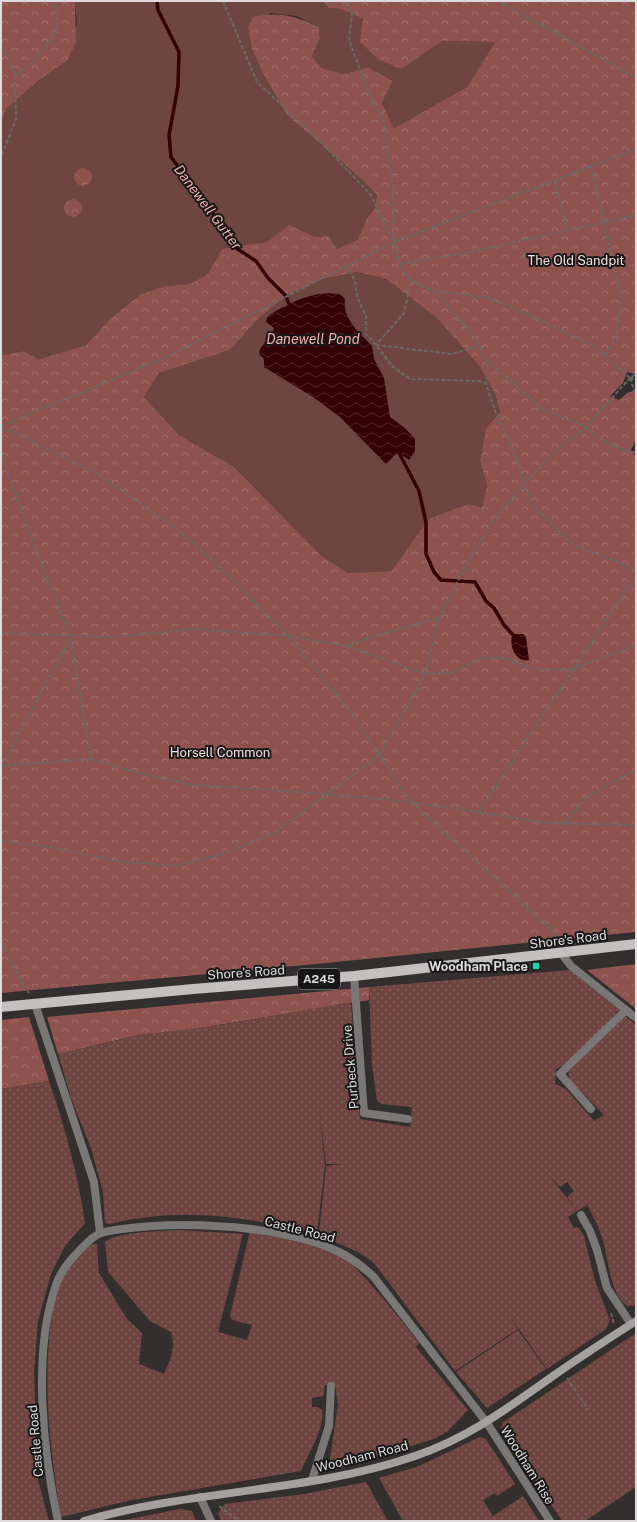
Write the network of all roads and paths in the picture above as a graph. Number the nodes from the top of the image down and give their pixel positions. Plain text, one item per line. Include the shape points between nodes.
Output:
1 (57, 1) edge
2 (223, 1) edge
3 (348, 1) edge
4 (499, 1) edge
5 (1, 42) edge
6 (15, 75) junction
7 (636, 78) edge
8 (636, 149) edge
9 (1, 157) edge
10 (591, 166) junction
11 (555, 180) junction
12 (636, 215) edge
13 (603, 222) junction
14 (567, 230) junction
15 (394, 242) junction
16 (400, 264) junction
17 (347, 266) junction
18 (411, 281) junction
19 (436, 291) junction
20 (376, 344) junction
21 (479, 346) junction
22 (604, 355) junction
23 (486, 359) junction
24 (636, 374) edge
25 (630, 378) junction
26 (636, 380) edge
27 (486, 383) junction
28 (636, 396) edge
29 (1, 426) edge
30 (586, 427) junction
31 (1, 430) edge
32 (636, 452) edge
33 (1, 453) edge
34 (523, 485) junction
35 (636, 571) edge
36 (636, 574) edge
37 (439, 618) junction
38 (1, 633) edge
39 (289, 636) junction
40 (70, 637) junction
41 (636, 645) edge
42 (346, 646) junction
43 (573, 669) junction
44 (425, 674) junction
45 (380, 755) junction
46 (91, 759) junction
47 (1, 767) edge
48 (636, 769) edge
49 (326, 794) junction
50 (411, 802) junction
51 (478, 812) junction
52 (564, 823) junction
53 (636, 825) edge
54 (1, 841) edge
55 (1, 944) edge
56 (636, 944) edge
57 (574, 950) junction
58 (561, 952) junction
59 (354, 976) junction
60 (35, 1004) junction
61 (1, 1007) edge
62 (626, 1010) junction
63 (636, 1018) edge
64 (591, 1109) dead end
65 (408, 1119) dead end
66 (581, 1215) dead end
67 (100, 1233) junction
68 (609, 1309) dead end
69 (634, 1323) edge
70 (612, 1328) dead end
71 (562, 1370) junction
72 (331, 1386) dead end
73 (588, 1409) dead end
74 (487, 1423) junction
75 (312, 1480) junction
76 (200, 1497) junction
77 (224, 1502) dead end
78 (219, 1506) junction
79 (217, 1510) dead end
80 (58, 1521) edge
81 (84, 1521) edge
82 (211, 1521) edge
83 (239, 1521) edge
84 (550, 1521) edge

1 - 6 path via 57,32 32,63
2 - 15 path via 257,82 311,132 370,194
3 - 15 path via 352,14 349,40 370,96 384,122 393,187
4 - 7 path
5 - 6 path
6 - 9 path via 16,119
8 - 10 path
10 - 11 path
10 - 13 path
11 - 14 path
11 - 15 path
12 - 13 path
13 - 14 path
13 - 22 path via 621,296 616,340
14 - 16 path via 471,252
15 - 16 path
15 - 17 path
16 - 18 path
17 - 20 path via 355,281 357,298 366,316 366,334
17 - 29 path via 170,356
18 - 19 path
18 - 20 path via 404,313
19 - 21 path via 474,336
19 - 22 path via 486,298 537,318 594,346
20 - 21 path via 452,354
20 - 27 path via 392,366 410,378
21 - 23 path
22 - 25 path
23 - 27 path
23 - 30 path via 543,409
24 - 25 path
25 - 26 path
25 - 28 path
25 - 30 path
27 - 34 path via 500,424 510,441 521,471
30 - 32 path via 602,440 629,452
30 - 34 path via 552,455
31 - 39 path via 12,431 96,473 177,529 223,570
33 - 40 path
34 - 35 path via 537,510 574,545 632,567
34 - 37 path via 492,522
36 - 43 path
37 - 42 path
37 - 44 path
38 - 40 path
39 - 40 path via 194,628 113,637
39 - 42 path
39 - 45 path via 354,716
40 - 46 path
40 - 47 path
41 - 43 path
42 - 44 path
43 - 44 path via 536,669 503,658 484,658 452,672
43 - 51 path
44 - 45 path
45 - 49 path
45 - 50 path
46 - 47 path
46 - 49 path via 146,775 195,785
48 - 52 path via 586,798
49 - 50 path
49 - 54 path via 277,831 229,852 175,866 118,861 54,848
50 - 51 path
50 - 57 path
51 - 52 path via 547,823
52 - 53 path
55 - 60 path
56 - 57 main road, Shore's Road / A245
57 - 58 main road, Shore's Road / A245
58 - 59 main road, Shore's Road / A245
58 - 62 street via 571,966
59 - 60 main road, Shore's Road / A245
59 - 65 street, Purbeck Drive via 364,1113
60 - 61 main road, Shore's Road / A245
60 - 67 street via 94,1182
62 - 63 street
62 - 64 street via 560,1074
66 - 69 street via 598,1250 606,1288
67 - 74 street, Castle Road via 143,1226 191,1224 240,1227 320,1244 339,1251 373,1276
67 - 80 street, Castle Road via 84,1245 68,1263 56,1284 46,1330 43,1418 46,1456
68 - 70 path via 614,1321
69 - 71 street, Woodham Road
71 - 73 path
71 - 74 street, Woodham Road
72 - 75 street via 329,1426
74 - 75 street, Woodham Road via 415,1456 371,1469
74 - 84 street, Woodham Rise
75 - 76 street, Woodham Road
76 - 81 street, Woodham Road via 154,1503
76 - 82 street
77 - 78 path
78 - 79 path
78 - 83 path

